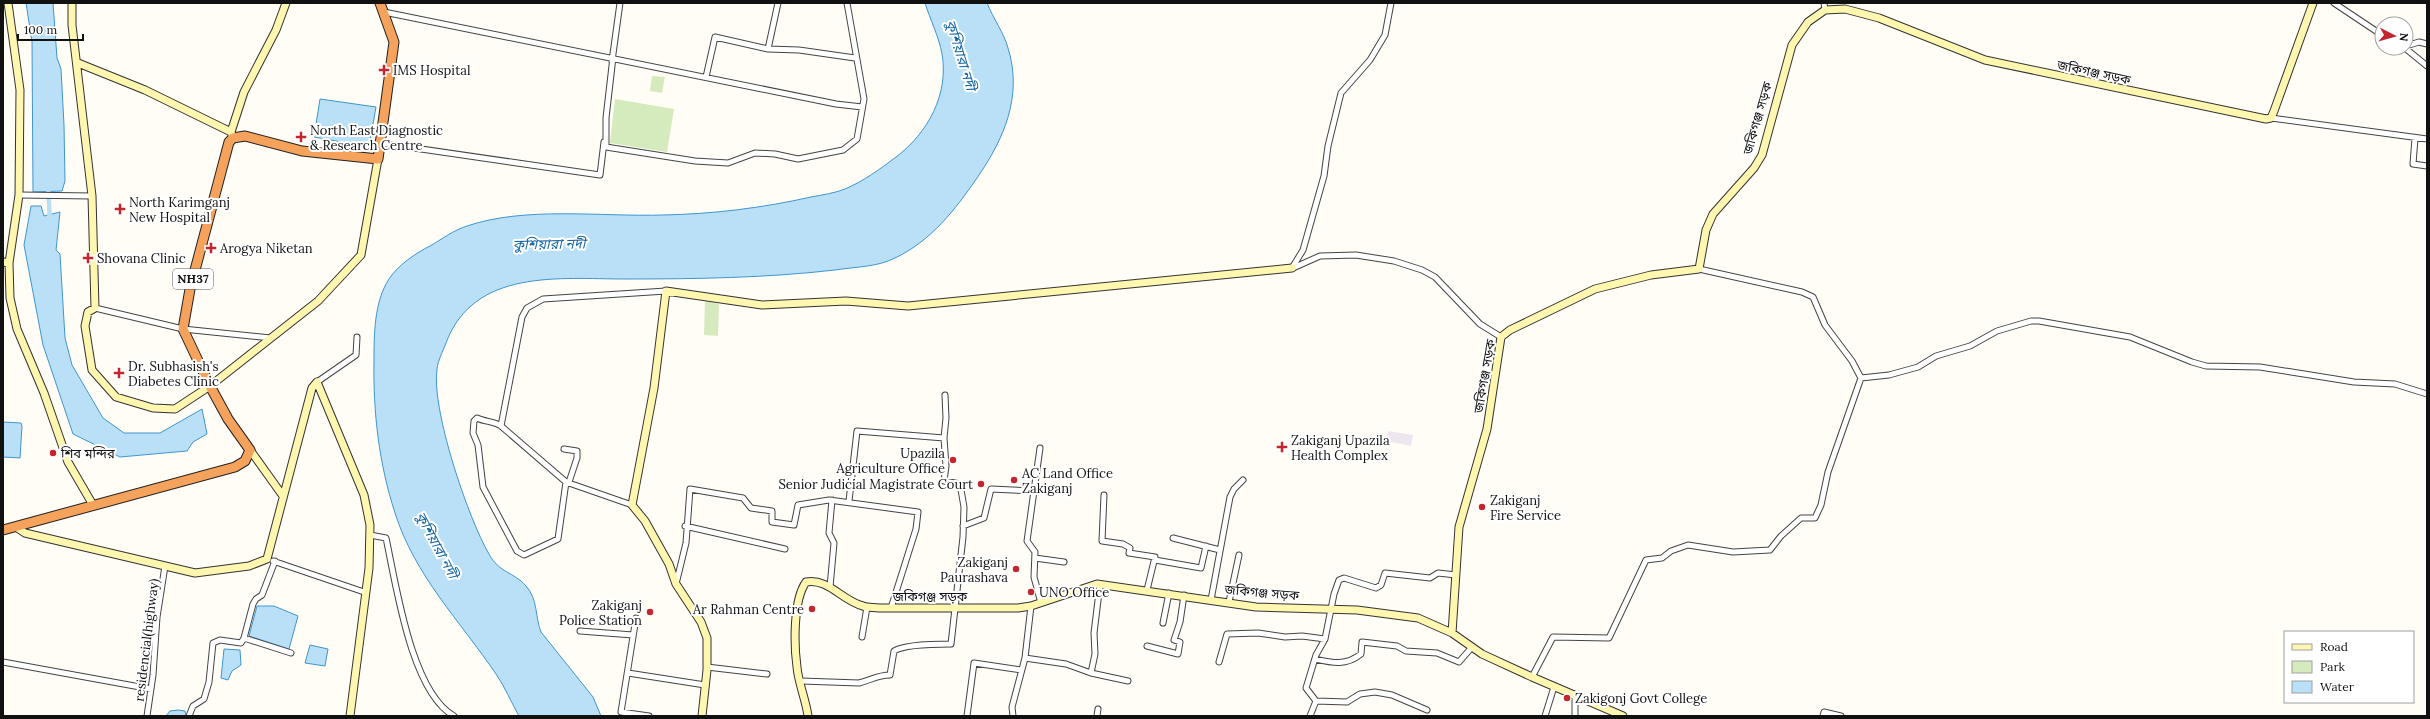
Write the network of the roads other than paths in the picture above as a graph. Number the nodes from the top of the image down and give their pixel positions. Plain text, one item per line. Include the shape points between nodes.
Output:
1 (8, 3) edge
2 (72, 3) edge
3 (286, 3) edge
4 (380, 3) edge
5 (620, 3) edge
6 (778, 3) edge
7 (847, 3) edge
8 (1391, 3) edge
9 (2313, 3) edge
10 (2334, 3) edge
11 (1825, 7) edge
12 (384, 12) junction
13 (2374, 30) edge
14 (2414, 44) edge
15 (2427, 44) edge
16 (768, 49) junction
17 (2414, 54) edge
18 (613, 57) junction
19 (855, 58) junction
20 (78, 64) junction
21 (2427, 66) edge
22 (706, 77) junction
23 (862, 106) junction
24 (2271, 118) junction
25 (232, 135) junction
26 (2415, 138) junction
27 (2427, 139) edge
28 (380, 143) junction
29 (378, 159) junction
30 (2427, 166) edge
31 (19, 195) junction
32 (92, 196) junction
33 (6, 262) edge
34 (1292, 268) junction
35 (1699, 269) junction
36 (666, 291) junction
37 (96, 308) junction
38 (183, 329) junction
39 (1501, 337) junction
40 (271, 338) junction
41 (357, 338) dead end
42 (1861, 378) junction
43 (317, 382) junction
44 (210, 386) junction
45 (2427, 394) edge
46 (945, 395) dead end
47 (501, 426) junction
48 (944, 438) junction
49 (564, 448) dead end
50 (1040, 448) dead end
51 (250, 450) junction
52 (1243, 480) dead end
53 (567, 482) junction
54 (1034, 491) junction
55 (1104, 495) dead end
56 (283, 496) junction
57 (832, 500) junction
58 (849, 501) junction
59 (632, 504) junction
60 (93, 505) junction
61 (16, 526) junction
62 (685, 526) junction
63 (963, 526) junction
64 (3, 530) edge
65 (370, 535) junction
66 (1173, 538) dead end
67 (1206, 546) junction
68 (785, 549) dead end
69 (1220, 550) junction
70 (1239, 555) dead end
71 (1035, 558) junction
72 (267, 559) junction
73 (1155, 560) junction
74 (275, 561) junction
75 (1064, 562) dead end
76 (166, 566) junction
77 (1456, 575) junction
78 (676, 584) junction
79 (1100, 584) junction
80 (830, 587) junction
81 (1147, 590) junction
82 (364, 592) junction
83 (1170, 593) junction
84 (1184, 595) junction
85 (1212, 600) junction
86 (1229, 602) junction
87 (1041, 603) junction
88 (1031, 606) junction
89 (867, 607) junction
90 (891, 608) junction
91 (955, 608) junction
92 (1330, 609) junction
93 (636, 618) dead end
94 (1163, 623) dead end
95 (580, 631) dead end
96 (1452, 634) junction
97 (632, 635) junction
98 (862, 636) dead end
99 (244, 638) junction
100 (1324, 639) junction
101 (1147, 646) dead end
102 (1472, 647) junction
103 (291, 653) dead end
104 (1025, 658) junction
105 (1315, 659) junction
106 (3, 662) edge
107 (1219, 662) dead end
108 (707, 667) junction
109 (1021, 670) junction
110 (628, 673) junction
111 (1091, 673) junction
112 (767, 674) dead end
113 (1532, 677) junction
114 (801, 681) junction
115 (1128, 681) dead end
116 (705, 686) junction
117 (1554, 687) junction
118 (151, 689) junction
119 (1575, 695) junction
120 (1316, 701) junction
121 (1098, 709) dead end
122 (1427, 710) dead end
123 (445, 713) edge
124 (147, 716) edge
125 (189, 716) edge
126 (350, 716) edge
127 (454, 716) edge
128 (649, 716) edge
129 (702, 716) edge
130 (808, 716) edge
131 (967, 716) edge
132 (1014, 716) edge
133 (1097, 716) edge
134 (1310, 716) edge
135 (1545, 716) edge
136 (1574, 716) edge
137 (1623, 716) edge
138 (1823, 716) edge
139 (1841, 716) edge

1 - 31 street via 20,90
2 - 20 street via 72,25
3 - 25 street via 276,30 244,92
4 - 12 highway
5 - 18 street
6 - 16 street
7 - 19 street
8 - 34 street via 1385,35 1370,60 1341,93 1328,146 1324,176 1303,250
9 - 24 street
10 - 13 street
11 - 24 street, জকিগঞ্জ সড়ক via 1845,9 1879,18 1985,60 2106,87
11 - 35 street, জকিগঞ্জ সড়ক via 1808,22 1792,45 1762,155 1754,168 1713,214 1706,230
12 - 18 street
12 - 28 highway via 394,42
14 - 15 street
16 - 19 street via 799,50
16 - 22 street via 714,37
17 - 21 street
18 - 22 street
18 - 23 street via 606,118 606,147 709,162 728,163 755,153 810,158 843,150 857,139
18 - 28 street via 600,175
19 - 23 street via 864,99
20 - 25 street via 145,90
20 - 32 street
22 - 23 street via 836,104
24 - 26 street
25 - 29 highway via 302,151
25 - 38 highway, NH37 via 190,289
26 - 27 street
26 - 30 street via 2414,164
28 - 29 highway
29 - 40 street via 361,255 318,300
31 - 32 street
31 - 33 street
32 - 37 street
33 - 60 street via 17,329 44,392 68,462
34 - 36 street via 908,306 846,301 762,305
34 - 39 street via 1306,260 1333,254 1356,255 1403,264 1435,276 1480,324
35 - 39 street, জকিগঞ্জ সড়ক via 1651,275 1595,289 1510,330
35 - 42 street via 1813,296 1826,325
36 - 47 street via 543,299 527,308 522,317
36 - 59 street via 654,388
37 - 38 street
37 - 44 street via 88,312 86,326 92,370 116,397 153,408 175,408
38 - 40 street
38 - 44 highway
39 - 77 street, জকিগঞ্জ সড়ক via 1487,429 1459,527
40 - 44 street
41 - 43 street via 356,355
42 - 45 street via 1889,375 1918,367 1936,356 1970,346 1997,331 2039,321 2130,337 2206,366 2253,366 2354,382 2395,384
42 - 113 street via 1828,472 1821,505 1815,518 1801,518 1770,550 1733,552 1688,545 1671,551 1662,558 1646,560 1609,638 1553,637
43 - 56 street via 312,388
43 - 65 street via 364,495
44 - 51 highway via 228,419
46 - 48 street
47 - 53 street
47 - 53 street via 478,418 474,421 473,433 478,445 483,487 508,536 517,551 524,556 558,538
48 - 58 street via 857,431
48 - 63 street via 944,481 960,484 964,507
49 - 53 street via 577,451 577,458
50 - 54 street
51 - 56 street
51 - 60 highway via 245,461 235,467
52 - 69 street via 1230,497
53 - 59 street
54 - 63 street via 991,490 984,518
54 - 71 street via 1027,541 1035,552
55 - 73 street via 1102,541 1123,544 1130,548 1130,553 1155,557
56 - 72 street
57 - 58 street
57 - 62 street via 798,505 794,525 772,522 772,511 751,508 743,498 690,489
57 - 80 street via 830,533 834,543
58 - 90 street via 918,512 916,528
59 - 78 street via 669,564
60 - 61 highway
61 - 64 highway
61 - 76 street via 25,534
62 - 68 street
62 - 78 street via 683,560
63 - 91 street
65 - 82 street via 369,568
65 - 123 street via 386,538 393,568 394,587 419,669
66 - 67 street
67 - 69 street
67 - 73 street via 1201,568
69 - 85 street
70 - 86 street
71 - 75 street
71 - 87 street via 1034,577
72 - 74 street
72 - 76 street via 249,566 203,573
73 - 81 street
74 - 82 street
74 - 99 street via 262,595 253,604
76 - 118 street, residencial(highway) via 157,617
77 - 92 street via 1438,573 1430,578 1385,573 1381,585 1376,588 1344,578 1339,580
77 - 96 street, জকিগঞ্জ সড়ক
78 - 108 street via 701,622 707,638
79 - 81 street, জকিগঞ্জ সড়ক
79 - 87 street, জকিগঞ্জ সড়ক
79 - 111 street via 1094,633 1095,659
80 - 89 street, জকিগঞ্জ সড়ক
80 - 114 street, জকিগঞ্জ সড়ক via 814,581 806,582 799,591 797,668
81 - 83 street, জকিগঞ্জ সড়ক
82 - 126 street
83 - 84 street, জকিগঞ্জ সড়ক
83 - 94 street
84 - 85 street, জকিগঞ্জ সড়ক
84 - 101 street via 1174,640 1180,642 1178,654
85 - 86 street, জকিগঞ্জ সড়ক
86 - 92 street, জকিগঞ্জ সড়ক via 1256,607
87 - 88 street, জকিগঞ্জ সড়ক
88 - 91 street, জকিগঞ্জ সড়ক
88 - 104 street
89 - 90 street, জকিগঞ্জ সড়ক
89 - 98 street
90 - 91 street, জকিগঞ্জ সড়ক
91 - 114 street via 951,644 931,643 894,651 890,675 878,675 860,683
92 - 96 street, জকিগঞ্জ সড়ক via 1418,618
92 - 100 street
93 - 97 street
95 - 97 street
96 - 102 street
97 - 110 street
99 - 103 street
99 - 125 street via 241,643 220,640 213,643 209,682 204,699 193,706
100 - 105 street
100 - 107 street via 1258,633 1227,634
102 - 105 street via 1459,662 1437,653 1406,651 1397,646 1362,642 1361,654 1353,661 1339,664
102 - 113 street
104 - 109 street
104 - 111 street via 1066,664
105 - 120 street via 1306,688
106 - 118 street
108 - 112 street
108 - 116 street
109 - 131 street via 974,663
109 - 132 street via 1012,707
110 - 116 street
110 - 128 street via 621,712
111 - 115 street
113 - 117 street
114 - 130 street, জকিগঞ্জ সড়ক
116 - 129 street
117 - 119 street
117 - 135 street
118 - 124 street, residencial(highway)
119 - 136 street
119 - 137 street
120 - 122 street via 1347,702 1360,694 1375,692 1392,695
120 - 134 street
121 - 133 street
123 - 127 street
138 - 139 street via 1824,712

